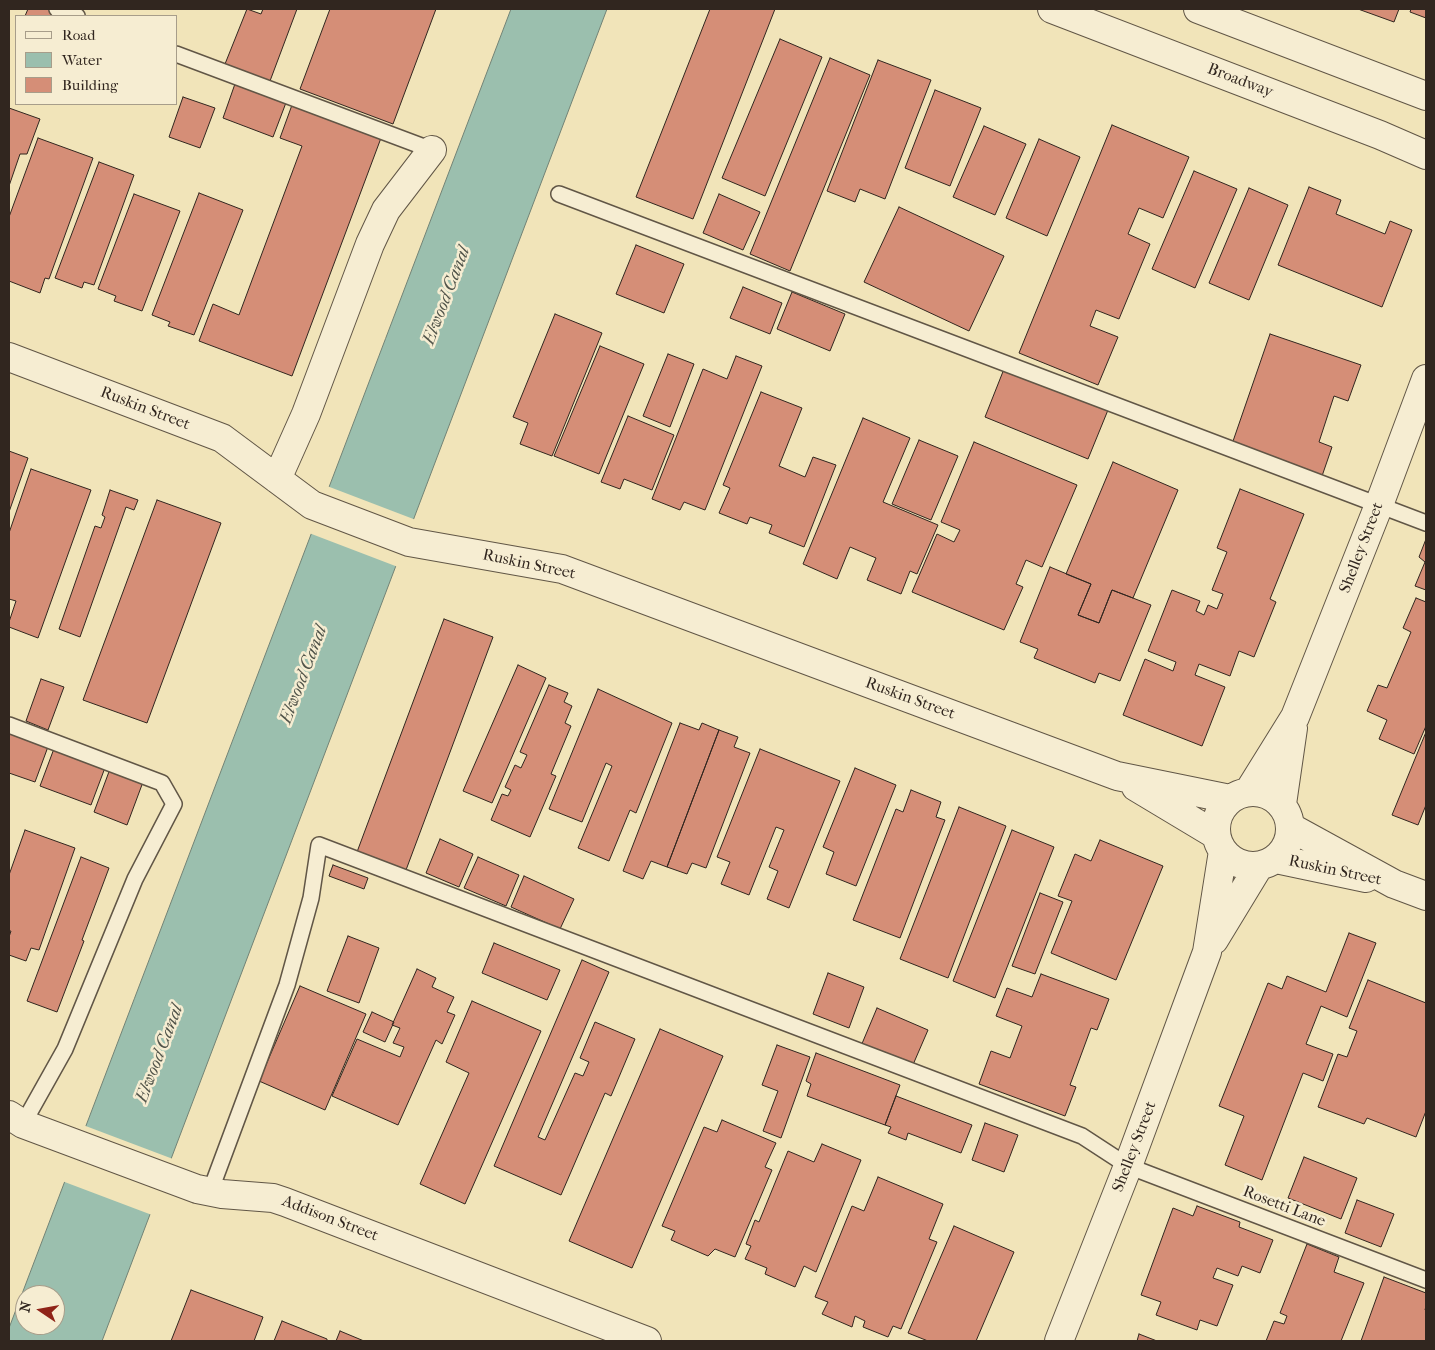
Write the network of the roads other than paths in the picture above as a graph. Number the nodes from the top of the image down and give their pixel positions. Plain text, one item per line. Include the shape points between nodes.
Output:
1 (57, 9) edge
2 (1052, 9) edge
3 (1198, 9) edge
4 (74, 15) edge
5 (178, 55) edge
6 (1426, 96) edge
7 (432, 150) joint
8 (1426, 155) edge
9 (559, 194) dead end
10 (9, 357) edge
11 (1426, 379) edge
12 (277, 479) junction
13 (1379, 505) junction
14 (1426, 523) edge
15 (1295, 717) junction
16 (9, 725) edge
17 (1117, 776) junction
18 (1240, 795) junction
19 (1286, 816) junction
20 (1220, 843) junction
21 (1268, 862) junction
22 (1394, 884) junction
23 (1426, 896) edge
24 (1207, 952) junction
25 (16, 1119) edge
26 (1128, 1166) junction
27 (210, 1192) junction
28 (1426, 1280) edge
29 (647, 1341) edge
30 (1059, 1341) edge

1 - 4 lane
2 - 8 street, Broadway
3 - 6 street
5 - 7 lane
7 - 12 street via 386,210
9 - 13 lane
10 - 12 street, Ruskin Street via 222,438
11 - 13 street, Shelley Street
12 - 17 street, Ruskin Street via 312,505 409,542 562,569
13 - 14 lane
13 - 15 street, Shelley Street
15 - 18 street, Shelley Street
15 - 19 street, Shelley Street
16 - 25 lane via 162,783 174,804 135,879 65,1048
17 - 18 street, Ruskin Street
17 - 20 street, Ruskin Street
18 - 19 street via 1261,792 1272,796
18 - 20 street via 1223,806 1218,815 1216,825
19 - 21 street via 1289,839 1284,850
19 - 22 street, Ruskin Street
20 - 21 street via 1230,858 1239,863 1249,866
20 - 24 street, Shelley Street
21 - 22 street, Ruskin Street
21 - 24 street, Shelley Street
22 - 23 street, Ruskin Street
24 - 26 street, Shelley Street
25 - 27 street, Addison Street
26 - 27 lane, Rosetti Lane via 1082,1136 319,845 311,898 287,985
26 - 28 lane, Rosetti Lane
26 - 30 street, Shelley Street
27 - 29 street, Addison Street via 285,1202

